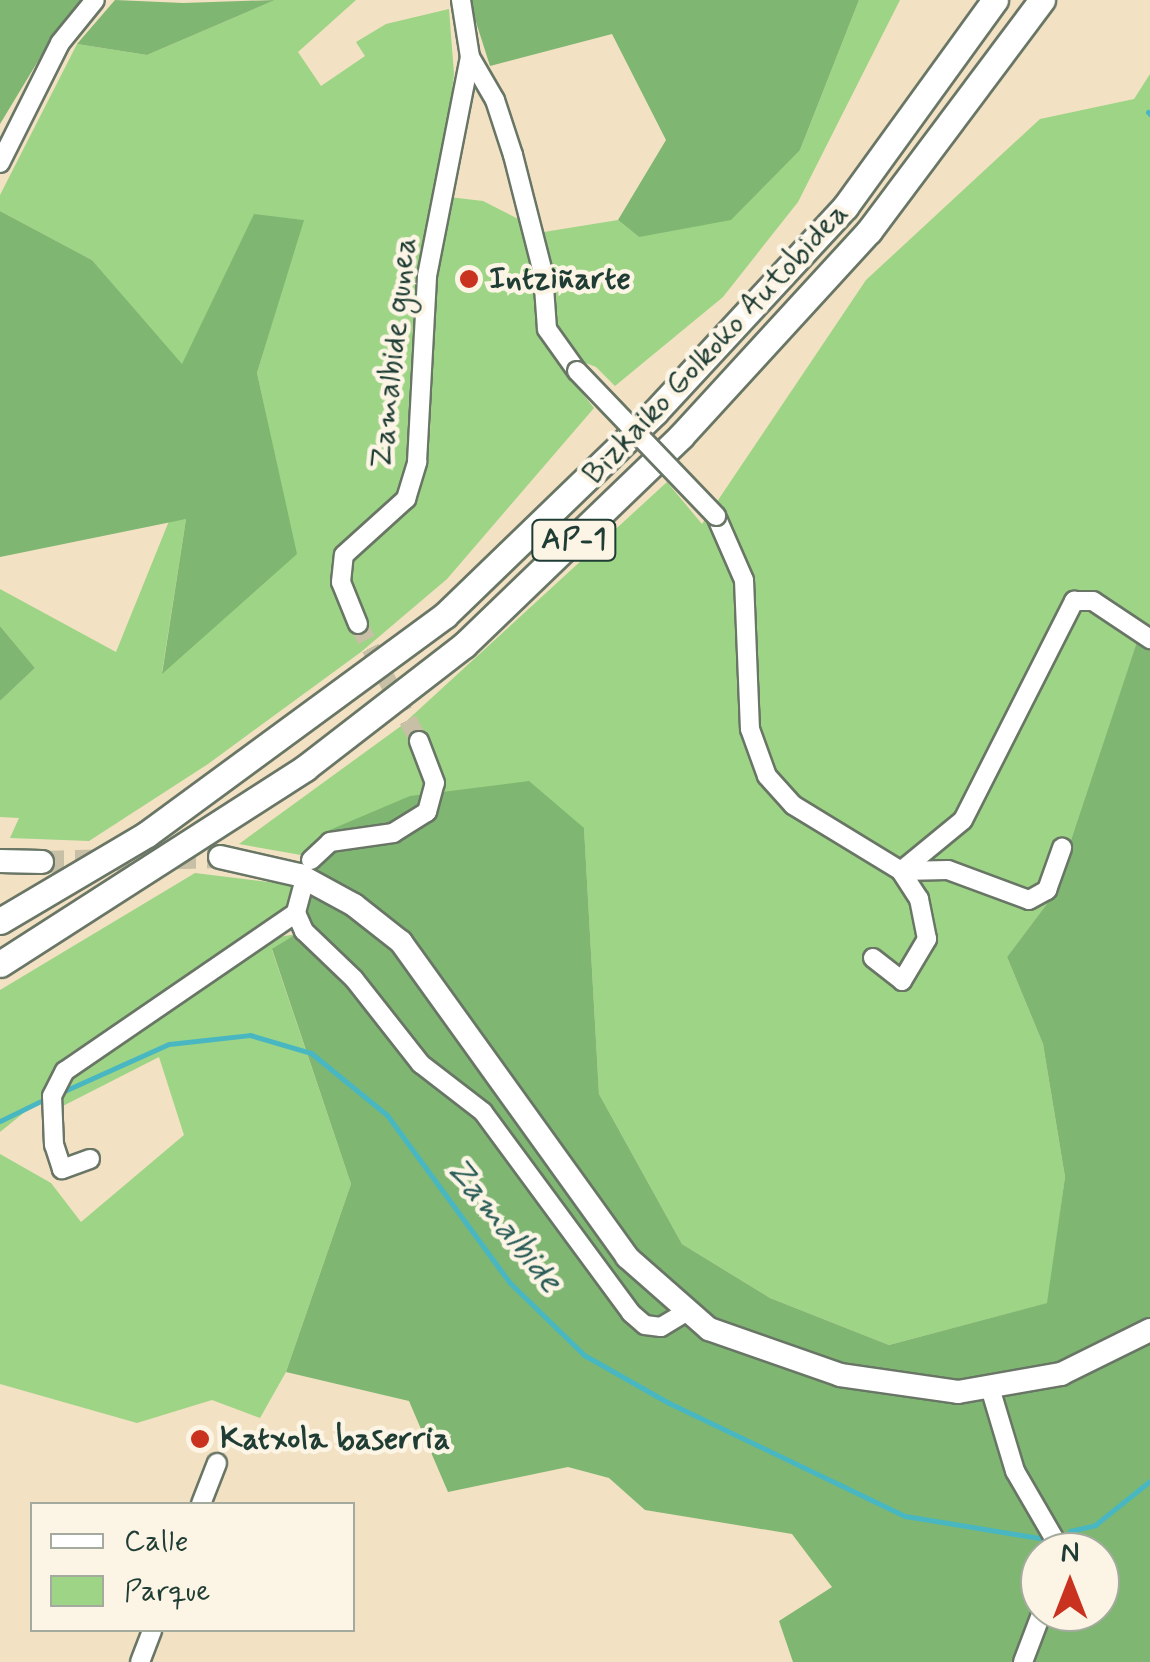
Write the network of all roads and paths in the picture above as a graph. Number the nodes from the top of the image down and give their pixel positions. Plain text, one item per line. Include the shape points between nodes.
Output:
1 (95, 0) edge
2 (462, 0) edge
3 (995, 0) edge
4 (1042, 0) edge
5 (470, 56) junction
6 (0, 163) edge
7 (358, 624) tunnel mouth
8 (1150, 639) edge
9 (419, 742) tunnel mouth
10 (1062, 848) dead end
11 (220, 857) tunnel mouth
12 (311, 860) dead end
13 (0, 861) edge
14 (42, 862) tunnel mouth
15 (901, 872) junction
16 (302, 886) dead end
17 (296, 913) junction
18 (0, 922) edge
19 (873, 958) dead end
20 (0, 964) edge
21 (90, 1159) dead end
22 (684, 1312) junction
23 (1150, 1330) edge
24 (990, 1390) junction
25 (216, 1463) dead end
26 (202, 1502) edge
27 (1050, 1532) edge
28 (151, 1632) edge
29 (1034, 1632) edge
30 (140, 1662) edge
31 (1023, 1662) edge

1 - 6 street via 60,43
2 - 5 street, Zamalbide gunea
3 - 18 highway, Bizkaiko Golkoko Autobidea / AP-1 via 845,207 655,412 445,614 147,834
4 - 20 highway, Bizkaiko Golkoko Autobidea / AP-1 via 869,230 681,436 464,646 305,768
5 - 7 street, Zamalbide gunea via 427,276 413,484 394,514 351,544 340,568
5 - 15 street, Zamalbide gunea, bridge via 514,155 548,329 577,371 716,516 744,580 750,730 767,776 805,813
8 - 15 street via 1093,600 1074,601 964,820
9 - 12 street via 435,783 427,812 393,833 330,842
10 - 15 street via 1047,890 1030,900 948,870
11 - 22 main road via 299,875 354,905 401,942 619,1246
13 - 14 main road
15 - 19 street via 919,899 927,939 902,982
16 - 17 street
17 - 21 street via 65,1071 52,1096 54,1145 62,1169
17 - 22 street via 304,932 354,979 421,1064 483,1112 631,1313 645,1326 661,1327
22 - 24 main road via 758,1350 840,1375 907,1389
23 - 24 main road via 1096,1362
24 - 27 street via 1015,1471
25 - 26 street
28 - 30 street
29 - 31 street

